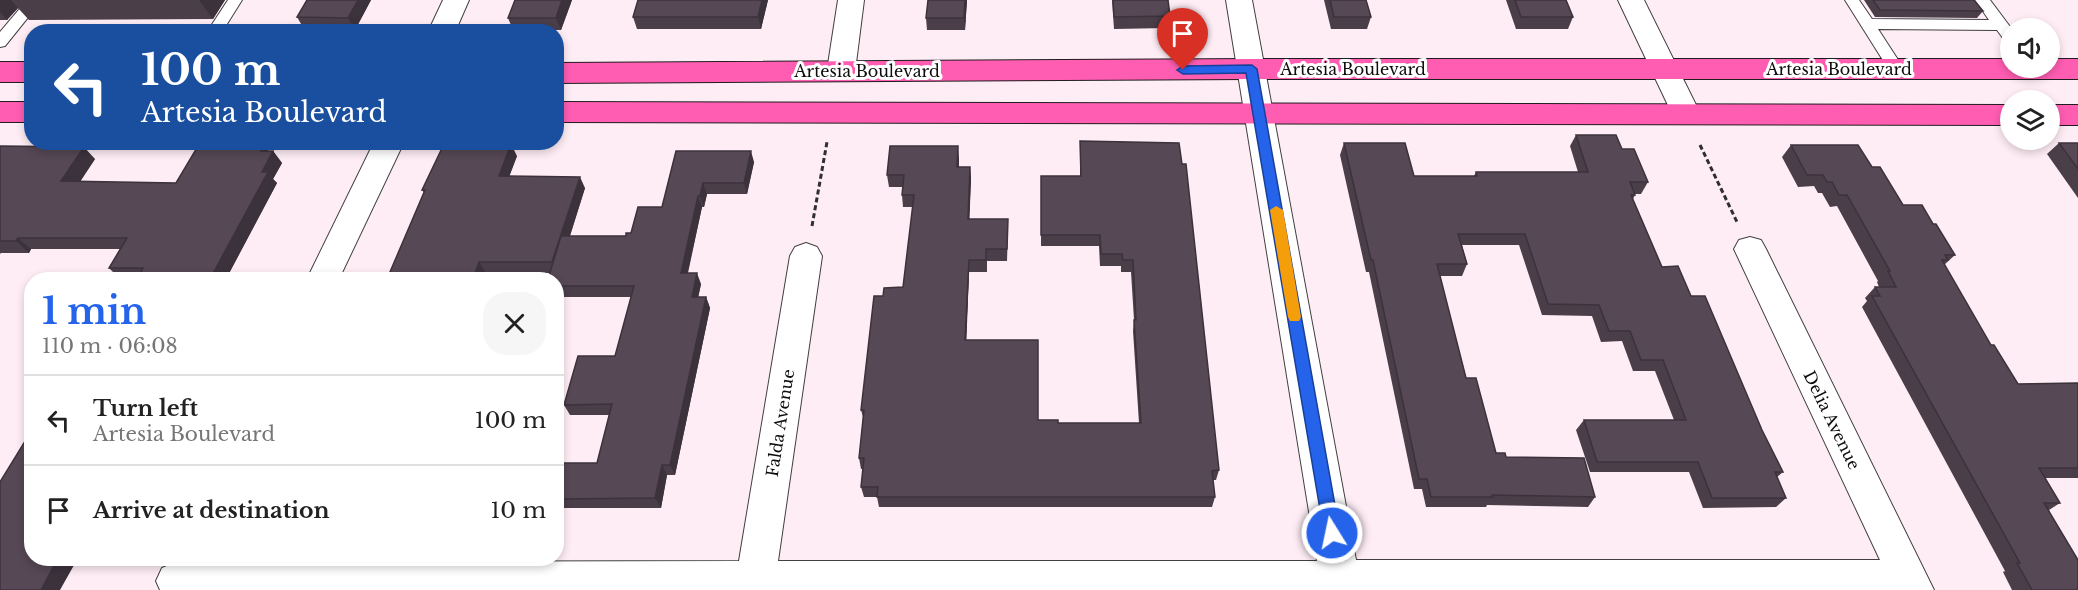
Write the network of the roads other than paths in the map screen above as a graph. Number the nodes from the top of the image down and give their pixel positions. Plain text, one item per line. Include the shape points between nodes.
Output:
1 (35, 0) edge
2 (235, 0) edge
3 (456, 0) edge
4 (850, 0) edge
5 (1239, 0) edge
6 (1631, 0) edge
7 (1852, 0) edge
8 (1982, 0) edge
9 (2000, 23) edge
10 (219, 24) edge
11 (445, 24) edge
12 (1867, 24) junction
13 (2000, 31) edge
14 (0, 42) edge
15 (2000, 68) edge
16 (1252, 69) junction
17 (1664, 69) junction
18 (1896, 69) junction
19 (2060, 69) edge
20 (2078, 69) edge
21 (841, 71) junction
22 (0, 72) edge
23 (24, 72) edge
24 (564, 73) edge
25 (0, 112) edge
26 (24, 112) edge
27 (564, 112) edge
28 (1685, 113) junction
29 (1259, 114) junction
30 (2000, 115) edge
31 (2060, 115) edge
32 (2078, 116) edge
33 (385, 150) edge
34 (1750, 249) road end
35 (806, 256) road end
36 (326, 272) edge
37 (179, 576) edge
38 (1341, 584) edge
39 (1911, 584) edge
40 (754, 585) edge

1 - 14 lane
2 - 10 lane
3 - 11 street
4 - 21 street
5 - 16 street
6 - 17 street
7 - 12 lane
8 - 9 lane
12 - 13 lane
12 - 18 lane
15 - 18 main road, Artesia Boulevard
16 - 17 main road, Artesia Boulevard
16 - 21 main road, Artesia Boulevard
16 - 29 street
17 - 18 main road, Artesia Boulevard
17 - 28 street
19 - 20 main road, Artesia Boulevard
21 - 24 main road, Artesia Boulevard
22 - 23 main road
25 - 26 main road
27 - 29 main road
28 - 29 main road
28 - 30 main road
29 - 38 street
31 - 32 main road
33 - 36 street
34 - 39 street, Delia Avenue
35 - 40 street, Falda Avenue
37 - 40 street
38 - 39 street
38 - 40 street

